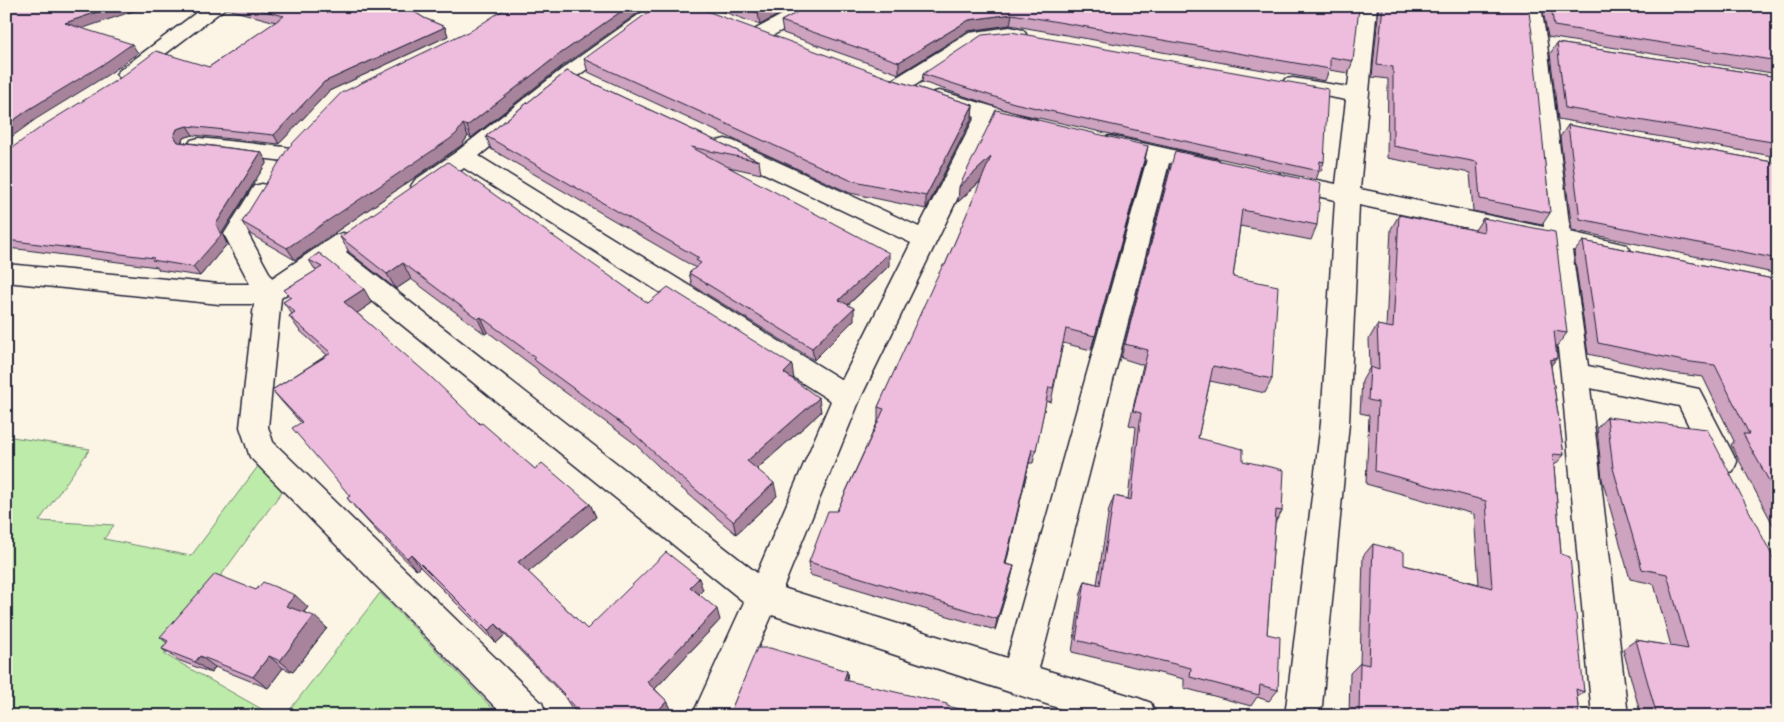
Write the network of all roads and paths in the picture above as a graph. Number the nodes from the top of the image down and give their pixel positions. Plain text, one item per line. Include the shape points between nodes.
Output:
1 (218, 6) edge
2 (664, 6) edge
3 (813, 6) edge
4 (1530, 6) edge
5 (1360, 11) edge
6 (1038, 38) edge
7 (789, 44) edge
8 (1270, 80) edge
9 (110, 86) edge
10 (1358, 95) junction
11 (987, 114) junction
12 (1045, 128) edge
13 (702, 136) edge
14 (1093, 139) edge
15 (193, 144) edge
16 (1160, 154) junction
17 (464, 157) junction
18 (1225, 168) edge
19 (1263, 177) edge
20 (409, 196) edge
21 (1347, 196) junction
22 (361, 230) edge
23 (1558, 239) junction
24 (924, 240) junction
25 (329, 252) junction
26 (1644, 256) edge
27 (6, 272) edge
28 (268, 294) junction
29 (1575, 374) junction
30 (847, 397) junction
31 (1733, 484) edge
32 (763, 597) junction
33 (1020, 678) junction
34 (529, 716) edge
35 (710, 716) edge
36 (1138, 716) edge
37 (1303, 716) edge
38 (1610, 716) edge

1 - 9 street
2 - 17 street via 578,78
3 - 7 street via 752,31
4 - 23 street via 1547,45 1556,128
5 - 10 street
6 - 11 street via 1010,33 976,37 891,81
8 - 10 street
10 - 21 street
11 - 12 street
11 - 24 street
13 - 24 street
14 - 16 street
15 - 28 street via 282,161 236,234
16 - 18 street
16 - 33 street
17 - 20 street
17 - 30 street
19 - 21 street
21 - 23 street
21 - 37 street via 1334,423
22 - 25 street
23 - 26 street
23 - 29 street
24 - 30 street
25 - 28 street
25 - 32 street
27 - 28 street via 219,294
28 - 34 street via 254,427 260,448
29 - 31 street via 1689,397
29 - 38 street
30 - 32 street
32 - 33 street
32 - 35 street
33 - 36 street

